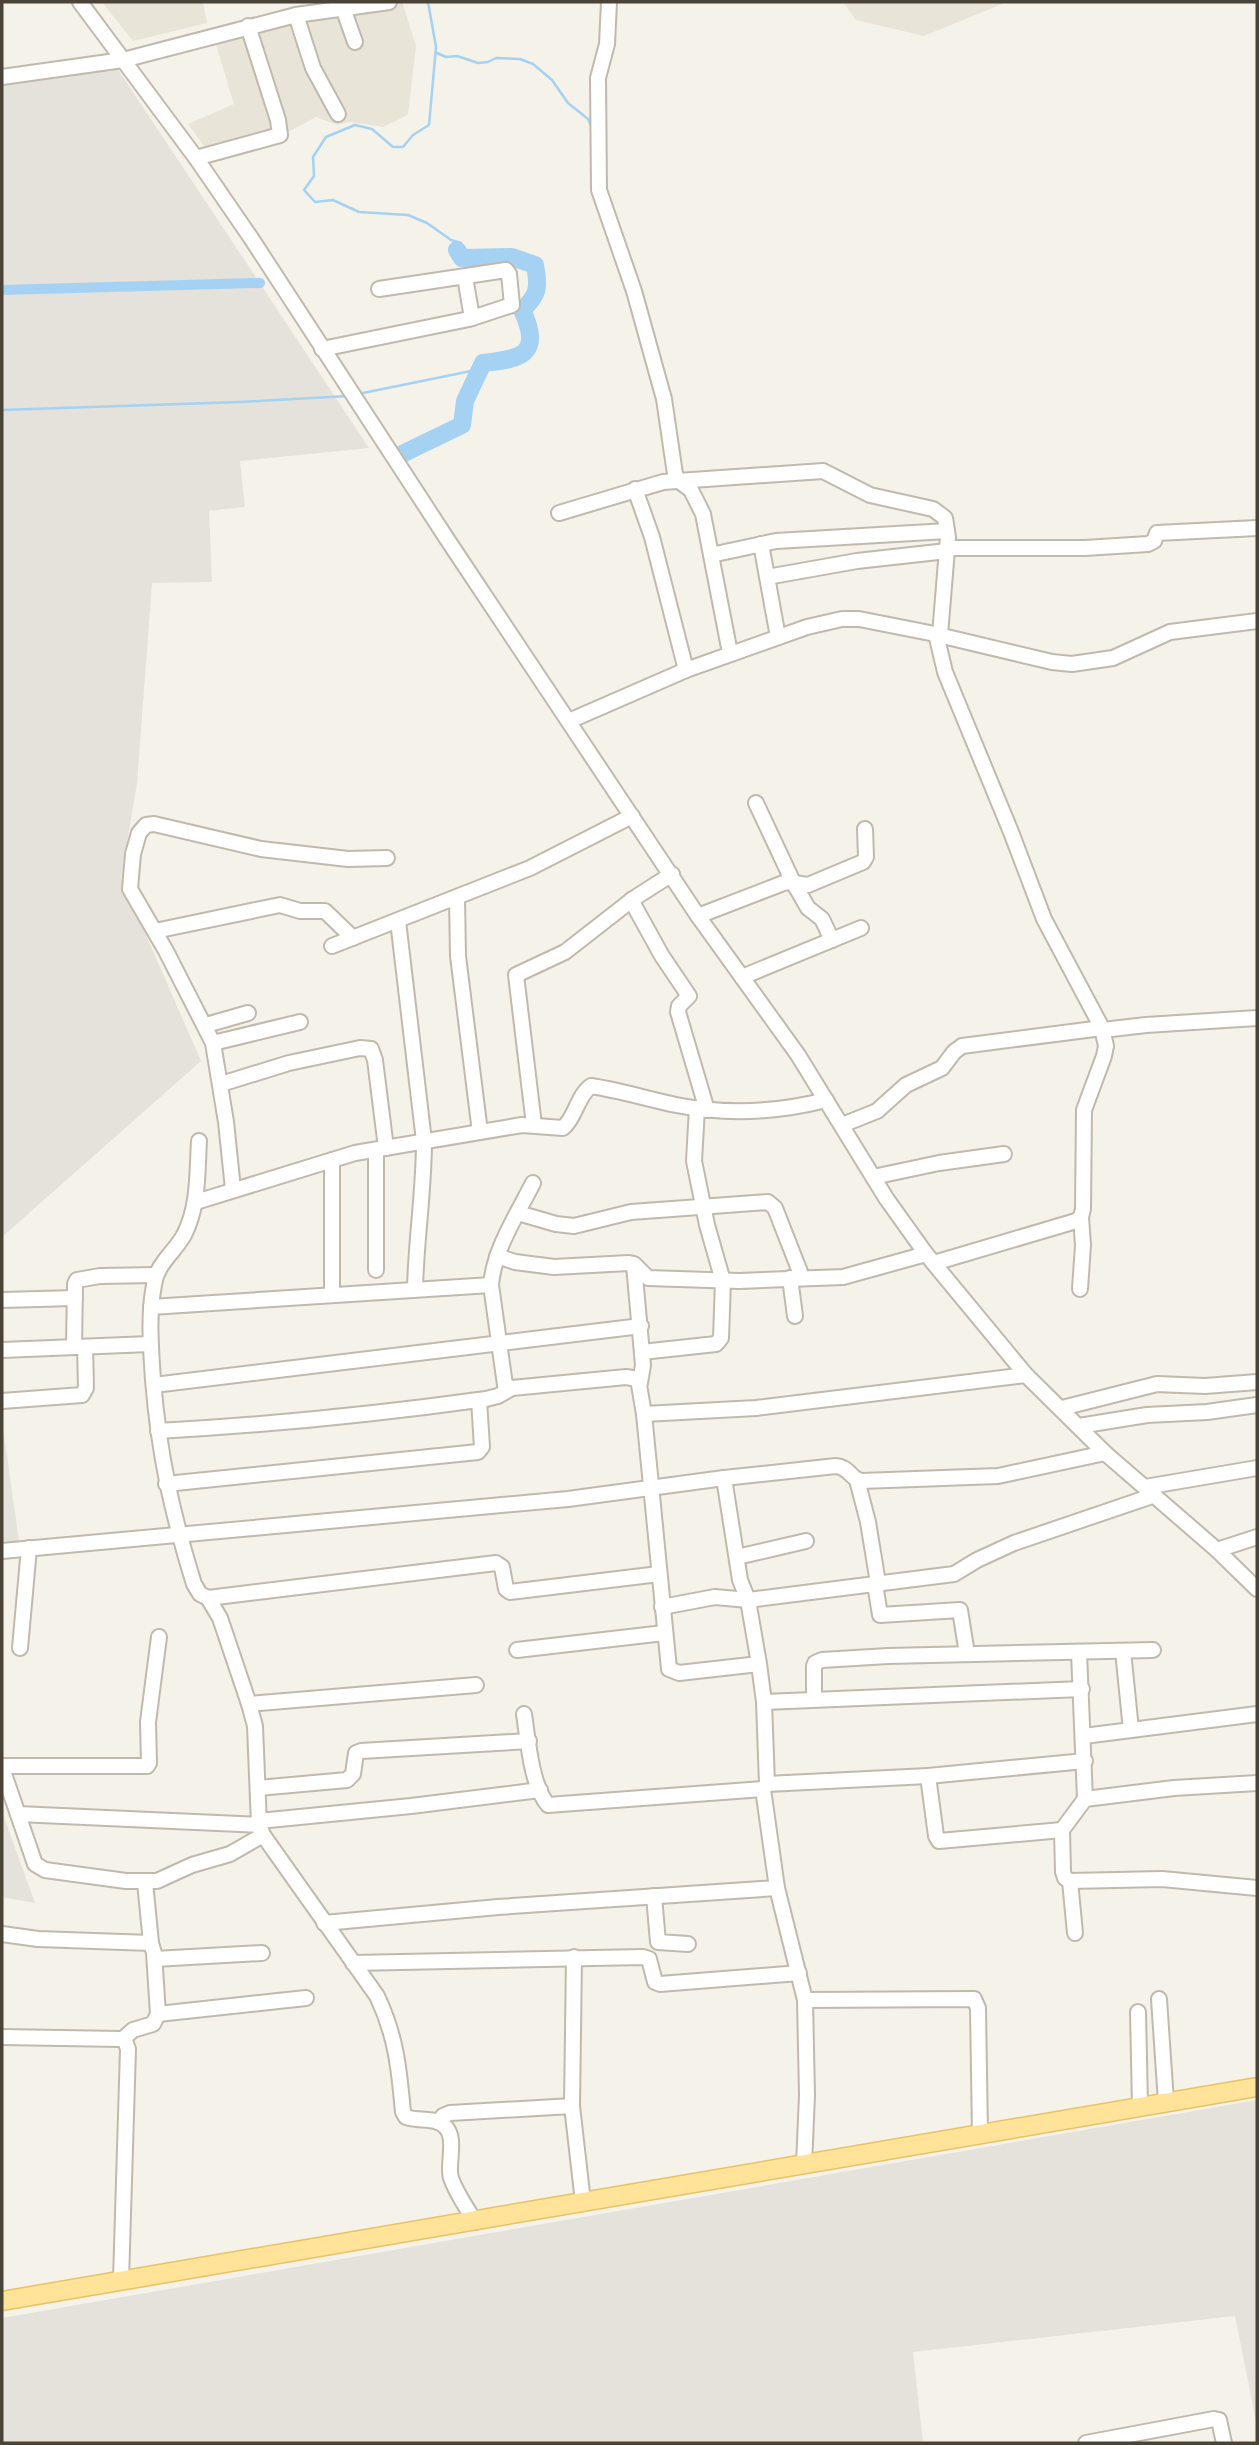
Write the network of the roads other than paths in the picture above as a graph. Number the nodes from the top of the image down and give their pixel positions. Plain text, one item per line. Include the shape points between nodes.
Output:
1 (80, 2) edge
2 (389, 2) edge
3 (609, 2) edge
4 (342, 8) junction
5 (296, 15) junction
6 (248, 26) junction
7 (355, 42) dead end
8 (123, 60) junction
9 (2, 77) edge
10 (338, 114) dead end
11 (196, 158) junction
12 (466, 276) junction
13 (379, 289) dead end
14 (472, 318) junction
15 (322, 349) junction
16 (678, 481) junction
17 (635, 489) junction
18 (559, 513) dead end
19 (1257, 528) edge
20 (947, 531) junction
21 (761, 544) junction
22 (947, 550) junction
23 (711, 555) junction
24 (767, 578) junction
25 (1257, 621) edge
26 (938, 635) junction
27 (778, 637) junction
28 (730, 653) junction
29 (686, 670) junction
30 (569, 720) junction
31 (756, 803) dead end
32 (632, 816) junction
33 (865, 829) dead end
34 (387, 858) dead end
35 (672, 874) junction
36 (793, 883) junction
37 (457, 898) junction
38 (631, 900) junction
39 (698, 916) junction
40 (398, 921) junction
41 (861, 928) dead end
42 (155, 931) junction
43 (353, 938) junction
44 (832, 940) junction
45 (332, 946) dead end
46 (742, 978) junction
47 (248, 1013) dead end
48 (1257, 1018) edge
49 (300, 1022) dead end
50 (206, 1025) junction
51 (1102, 1029) junction
52 (213, 1043) junction
53 (221, 1084) junction
54 (826, 1100) junction
55 (702, 1109) junction
56 (534, 1125) junction
57 (842, 1125) junction
58 (480, 1132) junction
59 (424, 1141) junction
60 (199, 1142) dead end
61 (381, 1149) junction
62 (1004, 1154) dead end
63 (332, 1160) junction
64 (873, 1177) junction
65 (533, 1183) dead end
66 (233, 1189) junction
67 (196, 1202) junction
68 (703, 1207) junction
69 (518, 1213) junction
70 (1081, 1217) junction
71 (497, 1256) junction
72 (930, 1259) junction
73 (634, 1264) junction
74 (376, 1270) dead end
75 (156, 1275) junction
76 (796, 1277) junction
77 (723, 1281) junction
78 (491, 1285) junction
79 (415, 1289) junction
80 (1080, 1289) dead end
81 (332, 1295) junction
82 (75, 1298) junction
83 (2, 1300) edge
84 (152, 1307) junction
85 (795, 1317) dead end
86 (641, 1326) junction
87 (499, 1343) junction
88 (150, 1344) junction
89 (80, 1347) junction
90 (2, 1350) edge
91 (642, 1352) junction
92 (1026, 1375) junction
93 (1257, 1382) edge
94 (640, 1383) junction
95 (154, 1385) junction
96 (512, 1388) junction
97 (479, 1400) junction
98 (2, 1401) edge
99 (1257, 1405) edge
100 (1062, 1408) junction
101 (644, 1414) junction
102 (1079, 1426) junction
103 (158, 1431) junction
104 (1105, 1453) junction
105 (1257, 1468) edge
106 (724, 1478) junction
107 (857, 1480) junction
108 (166, 1484) junction
109 (651, 1489) junction
110 (1150, 1491) junction
111 (179, 1535) junction
112 (1257, 1537) edge
113 (806, 1541) dead end
114 (29, 1548) junction
115 (1217, 1550) junction
116 (2, 1551) edge
117 (737, 1557) junction
118 (659, 1574) junction
119 (1251, 1575) edge
120 (877, 1583) junction
121 (1257, 1589) edge
122 (208, 1598) junction
123 (748, 1600) junction
124 (662, 1607) junction
125 (664, 1633) junction
126 (159, 1637) dead end
127 (20, 1648) dead end
128 (517, 1650) dead end
129 (1153, 1650) dead end
130 (1123, 1651) junction
131 (1079, 1652) junction
132 (967, 1654) junction
133 (760, 1664) junction
134 (476, 1685) dead end
135 (1082, 1689) junction
136 (814, 1698) junction
137 (764, 1702) junction
138 (249, 1704) junction
139 (524, 1714) dead end
140 (1257, 1714) edge
141 (1130, 1730) junction
142 (1084, 1736) junction
143 (528, 1741) junction
144 (1084, 1761) junction
145 (2, 1767) edge
146 (928, 1776) junction
147 (1257, 1783) edge
148 (765, 1787) junction
149 (258, 1788) junction
150 (540, 1790) junction
151 (1085, 1799) junction
152 (18, 1814) junction
153 (260, 1827) junction
154 (1062, 1830) junction
155 (1070, 1881) junction
156 (145, 1882) junction
157 (777, 1888) junction
158 (1257, 1888) edge
159 (654, 1896) junction
160 (324, 1923) junction
161 (1075, 1933) dead end
162 (2, 1934) edge
163 (151, 1943) junction
164 (688, 1944) dead end
165 (261, 1953) dead end
166 (573, 1957) junction
167 (155, 1959) junction
168 (353, 1963) junction
169 (799, 1973) junction
170 (306, 1998) dead end
171 (1159, 1998) dead end
172 (805, 2000) junction
173 (1138, 2012) dead end
174 (158, 2014) junction
175 (2, 2038) edge
176 (124, 2038) junction
177 (1257, 2087) edge
178 (1166, 2102) junction
179 (572, 2106) junction
180 (1140, 2106) junction
181 (438, 2122) junction
182 (980, 2134) junction
183 (804, 2165) junction
184 (583, 2202) junction
185 (475, 2222) junction
186 (121, 2280) junction
187 (2, 2301) edge
188 (1086, 2443) edge
189 (1224, 2443) edge

1 - 8 street
2 - 4 street
3 - 16 street via 607,44 598,78 598,190 634,291 664,399
4 - 5 street
4 - 7 street
5 - 6 street
5 - 10 street via 313,68
6 - 8 street
6 - 11 street via 280,135
8 - 9 street
8 - 11 street
11 - 15 street
12 - 13 street
12 - 14 street
12 - 14 street via 503,270 509,274 511,306
14 - 15 street
15 - 30 street
16 - 17 street
16 - 20 street via 823,471 882,499 933,509 945,518
16 - 23 street via 698,499
17 - 18 street
17 - 29 street
19 - 22 street via 1157,533 1148,544
20 - 21 street
20 - 22 street
21 - 23 street
21 - 24 street
22 - 24 street
22 - 26 street
23 - 28 street
24 - 27 street
25 - 26 street via 1170,632 1113,658 1072,664
26 - 27 street via 842,619
26 - 51 street via 945,671 1044,919
27 - 28 street
28 - 29 street
29 - 30 street
30 - 32 street
31 - 36 street
32 - 35 street
32 - 37 street via 530,868
33 - 36 street via 863,862 808,885
34 - 42 street via 348,859 261,849 146,825 133,854 130,889
35 - 38 street
35 - 39 street
36 - 39 street
36 - 44 street via 808,908 822,919
37 - 40 street
37 - 58 street via 458,956
38 - 55 street via 690,996 678,1012
38 - 56 street via 565,952 516,975
39 - 46 street
40 - 43 street
40 - 59 street
41 - 44 street
42 - 43 street via 279,905 325,911
42 - 50 street
43 - 45 street
44 - 46 street
46 - 54 street
47 - 50 street
48 - 51 street
49 - 52 street
50 - 52 street
51 - 57 street via 962,1046 942,1068 906,1085 877,1111
51 - 70 street via 1104,1056 1084,1110
52 - 53 street
53 - 61 street via 289,1063 371,1049
53 - 66 street
54 - 55 street via 776,1111
54 - 57 street
55 - 56 street via 591,1086 567,1126
55 - 68 street via 694,1161
56 - 58 street
57 - 64 street
58 - 59 street
59 - 61 street
59 - 79 street
60 - 67 street
61 - 63 street
61 - 74 street
62 - 64 street
63 - 66 street
63 - 81 street
64 - 72 street
65 - 69 street
66 - 67 street
67 - 75 street via 183,1236
68 - 69 street via 631,1212 574,1226
68 - 76 street via 772,1204
68 - 77 street
69 - 71 street
70 - 72 street
70 - 80 street
71 - 73 street via 554,1267
71 - 78 street
72 - 76 street via 844,1277
72 - 92 street
73 - 77 street via 648,1278
73 - 86 street
75 - 82 street via 77,1280
75 - 84 street
76 - 77 street
76 - 85 street
77 - 91 street via 720,1342
78 - 79 street
78 - 87 street
79 - 81 street
81 - 84 street
82 - 83 street
82 - 89 street
84 - 88 street
86 - 87 street
86 - 91 street
87 - 95 street
87 - 96 street via 505,1385
88 - 89 street
88 - 95 street
89 - 90 street
89 - 98 street via 86,1388 82,1395
91 - 94 street
92 - 100 street
92 - 101 street via 746,1409
93 - 100 street via 1157,1384
94 - 96 street via 626,1377
94 - 101 street
95 - 103 street
96 - 97 street
97 - 103 street via 268,1425
97 - 108 street via 482,1447 478,1452
99 - 102 street
100 - 102 street
101 - 109 street
102 - 104 street
103 - 108 street
104 - 107 street via 979,1478
104 - 110 street
105 - 110 street
106 - 107 street via 836,1466 846,1468
106 - 109 street
106 - 117 street
107 - 120 street via 869,1522
108 - 111 street
109 - 111 street
109 - 118 street
110 - 115 street
110 - 120 street via 1014,1544 954,1574
111 - 114 street
111 - 122 street via 197,1590
112 - 115 street
113 - 117 street
114 - 116 street
114 - 127 street
115 - 119 street
117 - 123 street
118 - 122 street via 510,1592 501,1564 496,1563
118 - 124 street
119 - 121 street
120 - 123 street
120 - 132 street via 880,1615 960,1610
122 - 138 street via 220,1618
123 - 124 street via 715,1597
123 - 133 street
124 - 125 street
125 - 128 street
125 - 133 street via 672,1672
126 - 145 street via 147,1766
129 - 130 street
130 - 131 street
130 - 141 street
131 - 132 street
131 - 135 street
132 - 136 street via 818,1661
133 - 137 street
134 - 138 street
135 - 136 street
135 - 142 street
136 - 137 street
137 - 148 street
138 - 149 street via 255,1726
139 - 143 street
140 - 141 street
141 - 142 street
142 - 144 street
143 - 149 street via 361,1751 356,1753 348,1780
143 - 150 street
144 - 146 street
144 - 151 street
145 - 152 street
146 - 148 street
146 - 154 street via 939,1841
147 - 151 street
148 - 150 street via 552,1805
148 - 157 street
149 - 153 street
150 - 153 street
151 - 154 street
152 - 153 street
152 - 156 street via 39,1868
153 - 156 street via 230,1854
153 - 160 street
154 - 155 street via 1063,1872
155 - 158 street via 1162,1879
155 - 161 street
156 - 163 street
157 - 159 street
157 - 169 street
159 - 160 street
159 - 164 street via 658,1942
160 - 168 street
162 - 163 street
163 - 167 street
165 - 167 street
166 - 168 street
166 - 169 street via 647,1957 655,1982 660,1984
166 - 179 street
167 - 174 street
168 - 181 street via 390,2023 406,2117
169 - 172 street
170 - 174 street
171 - 178 street
172 - 182 street via 974,1998 978,2008
172 - 183 street
173 - 180 street
174 - 176 street via 153,2024
175 - 176 street
176 - 186 street via 128,2049
177 - 178 main road
178 - 180 main road
179 - 181 street via 450,2113
179 - 184 street
180 - 182 main road
181 - 185 street via 451,2139 450,2175
182 - 183 main road
183 - 184 main road
184 - 185 main road
185 - 186 main road
186 - 187 main road
188 - 189 street via 1214,2419 1219,2420

